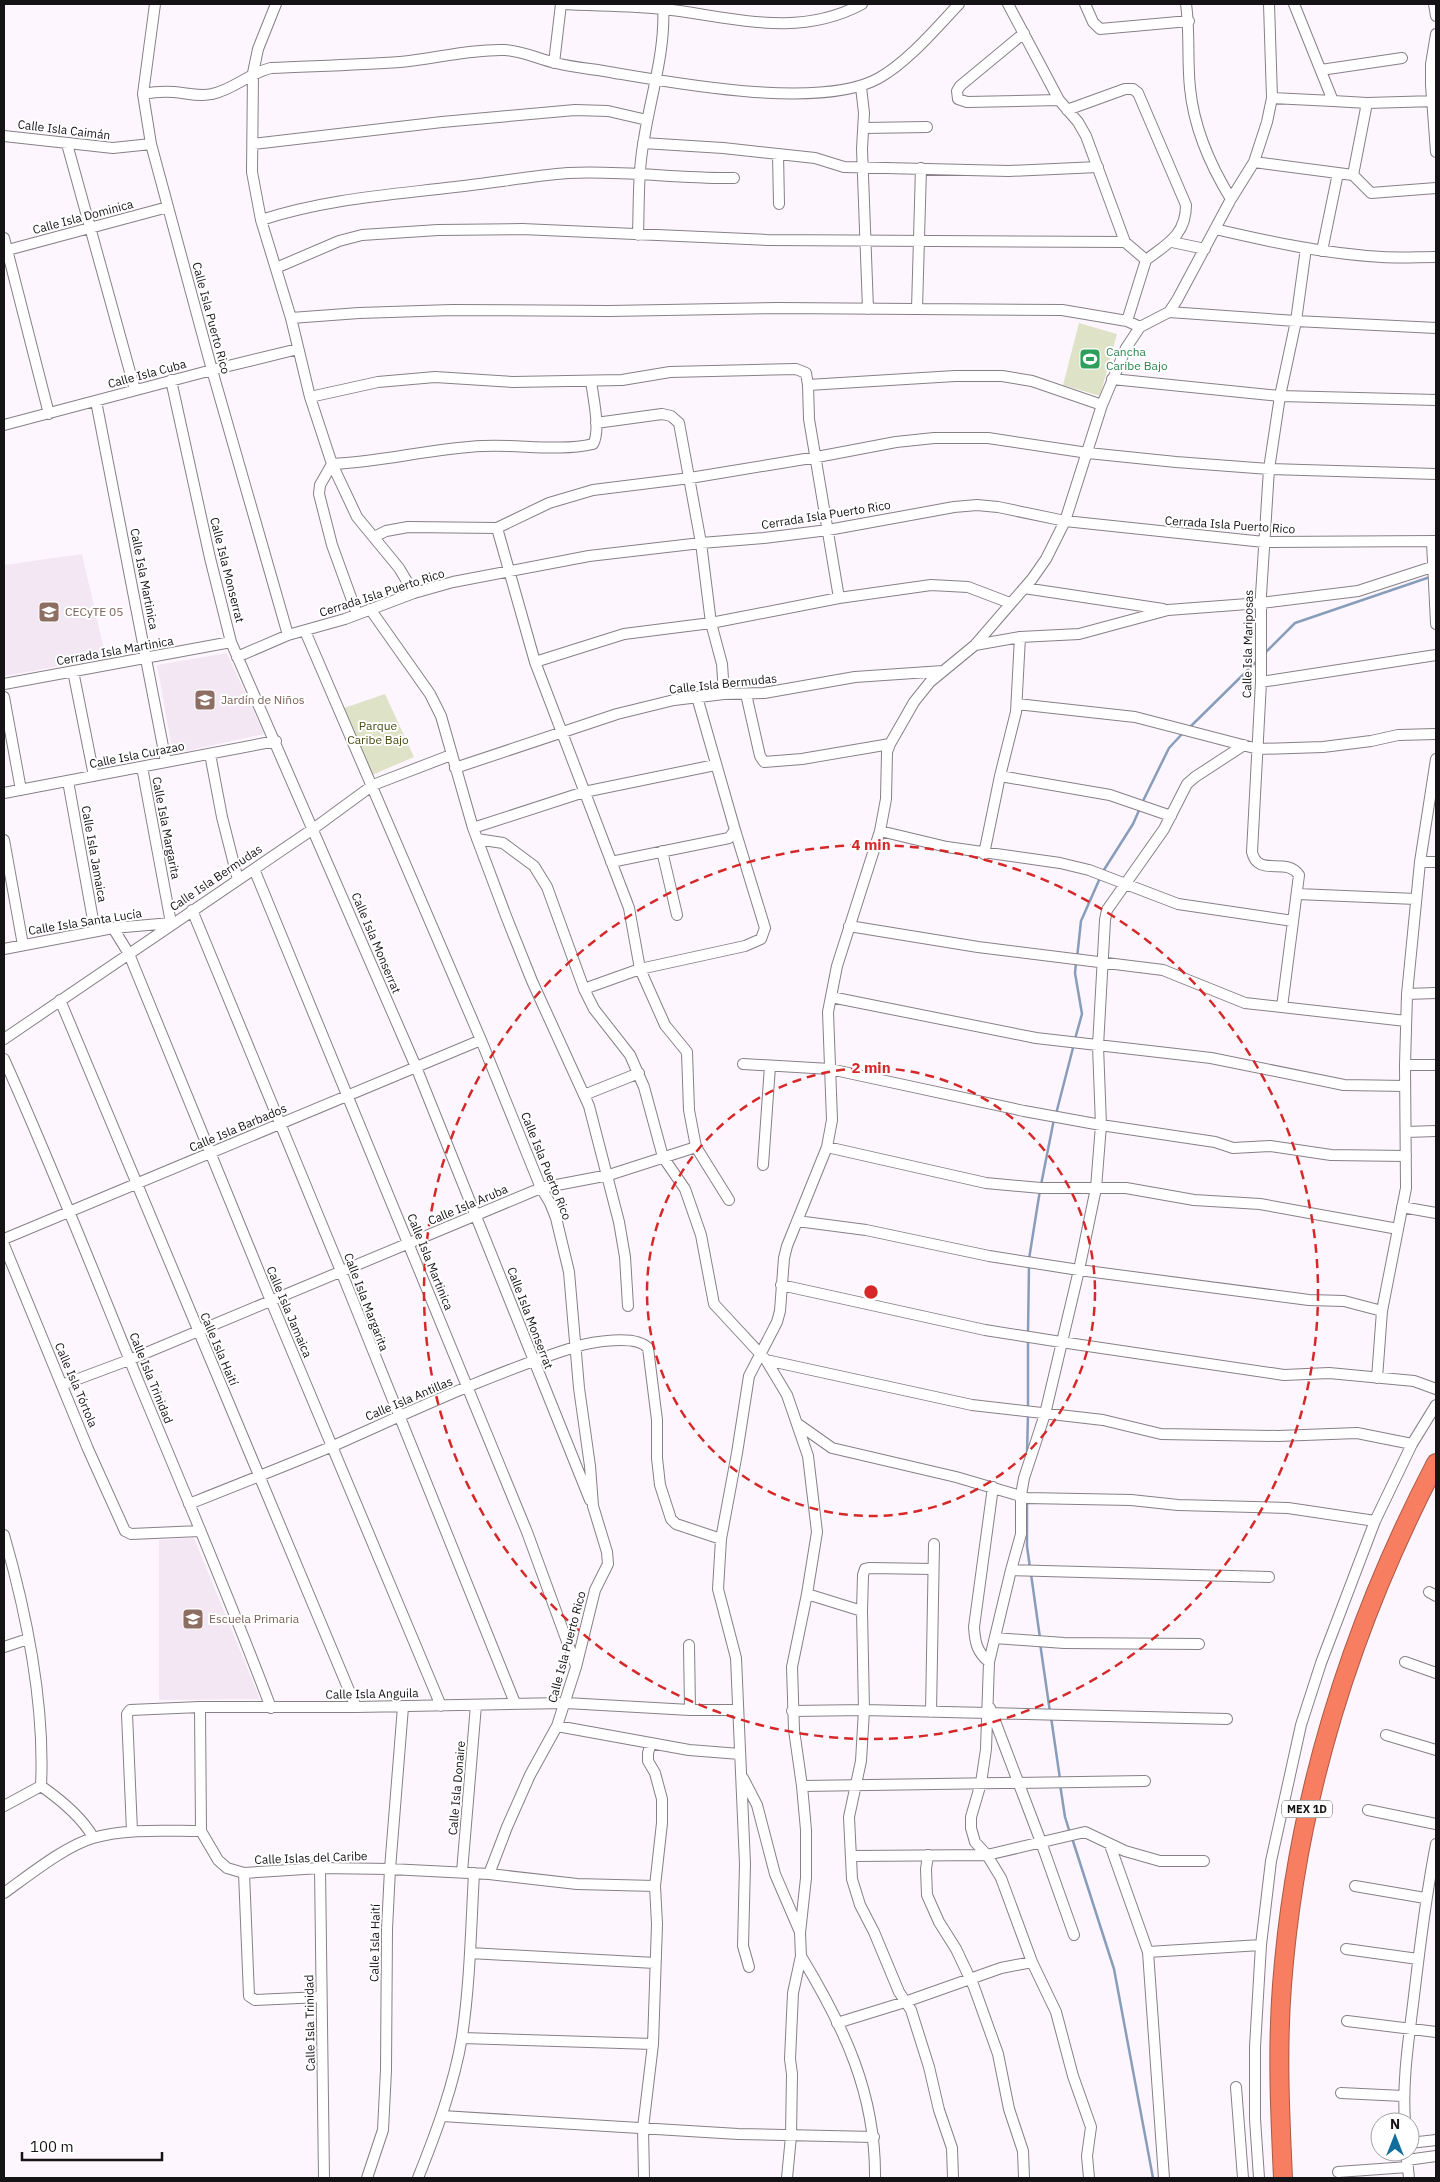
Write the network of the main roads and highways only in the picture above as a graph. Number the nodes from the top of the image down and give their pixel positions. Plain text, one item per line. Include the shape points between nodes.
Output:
1 (1436, 1463) edge
2 (1283, 2178) edge

1 - 2 highway, MEX 1D via 1403,1528 1354,1644 1310,1794 1290,1906 1282,1985 1279,2088

